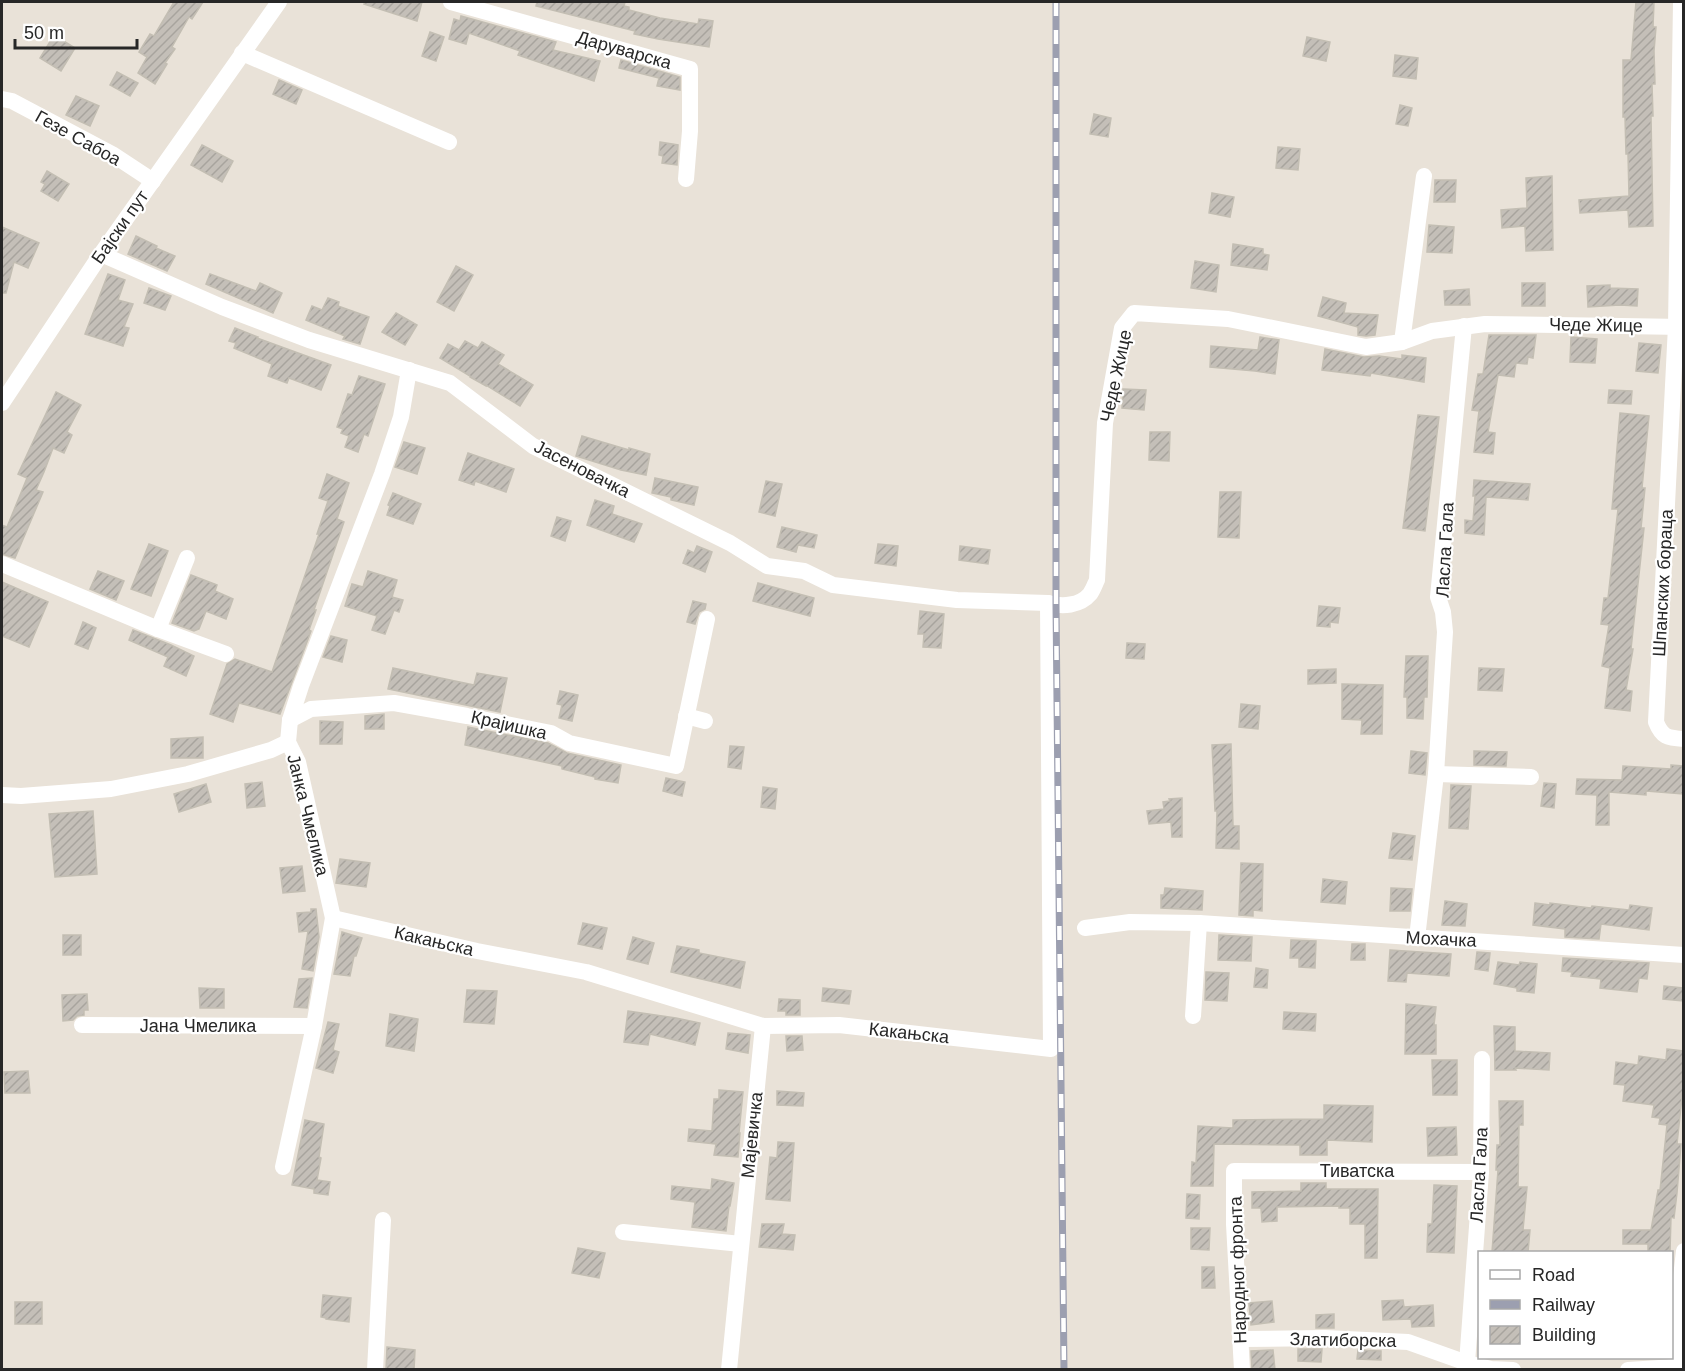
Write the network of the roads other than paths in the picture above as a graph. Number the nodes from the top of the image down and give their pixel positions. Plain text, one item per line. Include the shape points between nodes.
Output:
1 (279, 2) edge
2 (451, 2) edge
3 (1681, 2) edge
4 (242, 53) junction
5 (2, 99) edge
6 (449, 142) dead end
7 (1424, 177) dead end
8 (686, 178) dead end
9 (153, 181) junction
10 (101, 254) junction
11 (1464, 326) junction
12 (1680, 327) edge
13 (1402, 342) junction
14 (409, 370) junction
15 (2, 403) edge
16 (187, 558) dead end
17 (2, 564) edge
18 (1048, 603) junction
19 (707, 619) dead end
20 (158, 629) junction
21 (226, 654) dead end
22 (686, 716) junction
23 (290, 720) junction
24 (705, 721) dead end
25 (1683, 739) edge
26 (288, 742) junction
27 (1436, 774) junction
28 (1531, 777) dead end
29 (2, 795) edge
30 (333, 918) junction
31 (1198, 923) junction
32 (1085, 928) dead end
33 (1417, 938) junction
34 (1683, 955) edge
35 (1193, 1016) dead end
36 (82, 1025) dead end
37 (314, 1026) junction
38 (763, 1026) junction
39 (1482, 1059) dead end
40 (283, 1167) dead end
41 (1234, 1171) joint
42 (1481, 1172) junction
43 (382, 1220) dead end
44 (623, 1232) dead end
45 (741, 1244) junction
46 (1683, 1251) edge
47 (1682, 1286) edge
48 (1240, 1339) junction
49 (1467, 1363) junction
50 (1675, 1368) edge
51 (375, 1370) edge
52 (729, 1370) edge
53 (1242, 1370) edge
54 (1513, 1370) edge
55 (1628, 1370) edge

1 - 4 street, Бајски пут
2 - 8 street, Даруварска via 690,69
3 - 12 street, Шпанских бораца
4 - 6 street
4 - 9 street, Бајски пут
5 - 9 street, Гезе Сабоа via 112,154
7 - 13 street
9 - 10 street, Бајски пут
10 - 14 street, Јасеновачка via 309,340
10 - 15 street, Бајски пут
11 - 12 street, Чеде Жице
11 - 13 street, Чеде Жице via 1432,331
11 - 27 street, Ласла Гала via 1438,597 1445,632
12 - 25 street, Шпанских бораца via 1656,722 1660,732 1669,738
13 - 18 street, Чеде Жице via 1366,347 1228,319 1134,313 1122,327 1105,423 1097,580 1089,595 1079,602
14 - 18 street, Јасеновачка via 450,383 533,446 730,543 766,566 804,571 833,585 957,600
14 - 23 street, Јанка Чмелика via 401,417 382,474
16 - 20 street
17 - 20 street
18 - 38 street, Какањска via 1051,1049 839,1025
19 - 22 street, Крајишка
20 - 21 street
22 - 23 street, Крајишка via 676,765 569,743 551,733 394,703 310,709
22 - 24 street
23 - 26 street, Јанка Чмелика
26 - 29 street via 188,774 111,789
26 - 30 street, Јанка Чмелика via 298,762
27 - 28 street
27 - 33 street, Ласла Гала
30 - 37 street, Јанка Чмелика
30 - 38 street, Какањска via 586,972
31 - 32 street, Мохачка via 1130,922
31 - 33 street, Мохачка
31 - 35 street
33 - 34 street, Мохачка
36 - 37 street, Јана Чмелика
37 - 40 street, Јанка Чмелика
38 - 45 street, Мајевичка
39 - 42 street, Ласла Гала
41 - 42 street, Тиватска
41 - 48 street, Народног фронта
42 - 49 street, Ласла Гала
43 - 51 street
44 - 45 street
45 - 52 street, Мајевичка
46 - 47 street
47 - 50 street
48 - 49 street, Златиборска via 1407,1342
48 - 53 street, Народног фронта
49 - 54 street, Златиборска
50 - 55 street

